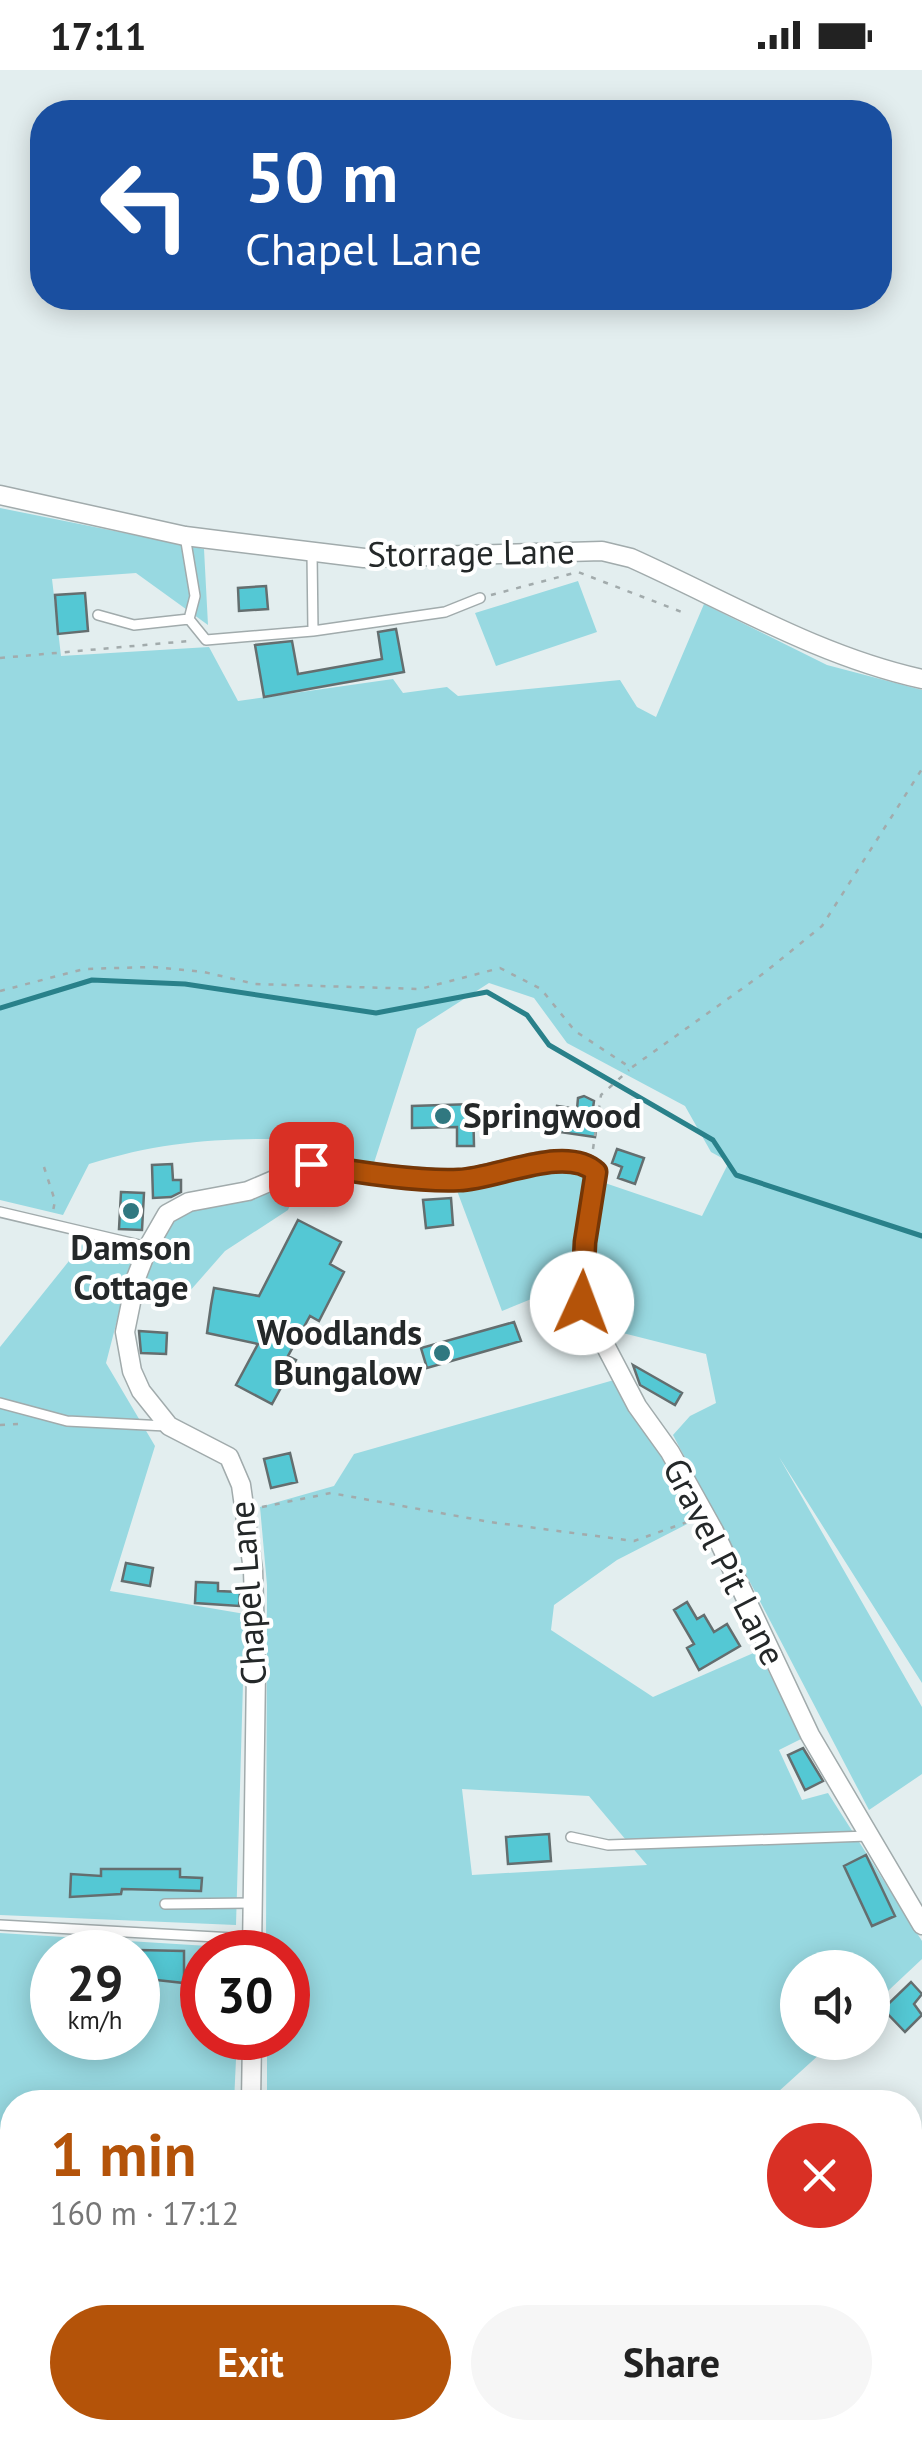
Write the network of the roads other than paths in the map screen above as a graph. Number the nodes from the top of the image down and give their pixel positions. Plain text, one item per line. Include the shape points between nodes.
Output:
1 (0, 495) edge
2 (185, 536) junction
3 (312, 553) junction
4 (480, 598) road end
5 (98, 615) dead end
6 (189, 619) junction
7 (313, 631) junction
8 (922, 678) edge
9 (596, 1185) joint
10 (0, 1212) edge
11 (148, 1247) junction
12 (0, 1403) edge
13 (169, 1426) junction
14 (870, 1836) junction
15 (571, 1837) dead end
16 (165, 1904) dead end
17 (252, 1904) junction
18 (0, 1925) edge
19 (922, 1925) edge
20 (252, 1930) edge
21 (180, 1940) edge
22 (252, 2060) edge
23 (251, 2090) edge

1 - 2 street, Storrage Lane
2 - 3 street, Storrage Lane
2 - 6 lane via 195,596
3 - 7 lane
3 - 8 street, Storrage Lane via 398,559 602,551 631,558 834,652
4 - 7 lane via 446,612
5 - 6 lane via 134,625
6 - 7 lane via 206,640
9 - 11 street, Chapel Lane via 589,1165 542,1161 460,1180 311,1164 248,1192 189,1202 167,1214
9 - 14 street, Gravel Pit Lane via 582,1303 705,1515 810,1735
10 - 11 lane
11 - 13 street, Chapel Lane via 124,1343 141,1391
12 - 13 lane via 67,1421
13 - 17 street, Chapel Lane via 229,1457 241,1485 253,1570 256,1670
14 - 15 lane via 608,1846
14 - 19 street, Gravel Pit Lane
16 - 17 lane
17 - 20 street, Chapel Lane
18 - 21 lane
22 - 23 street

